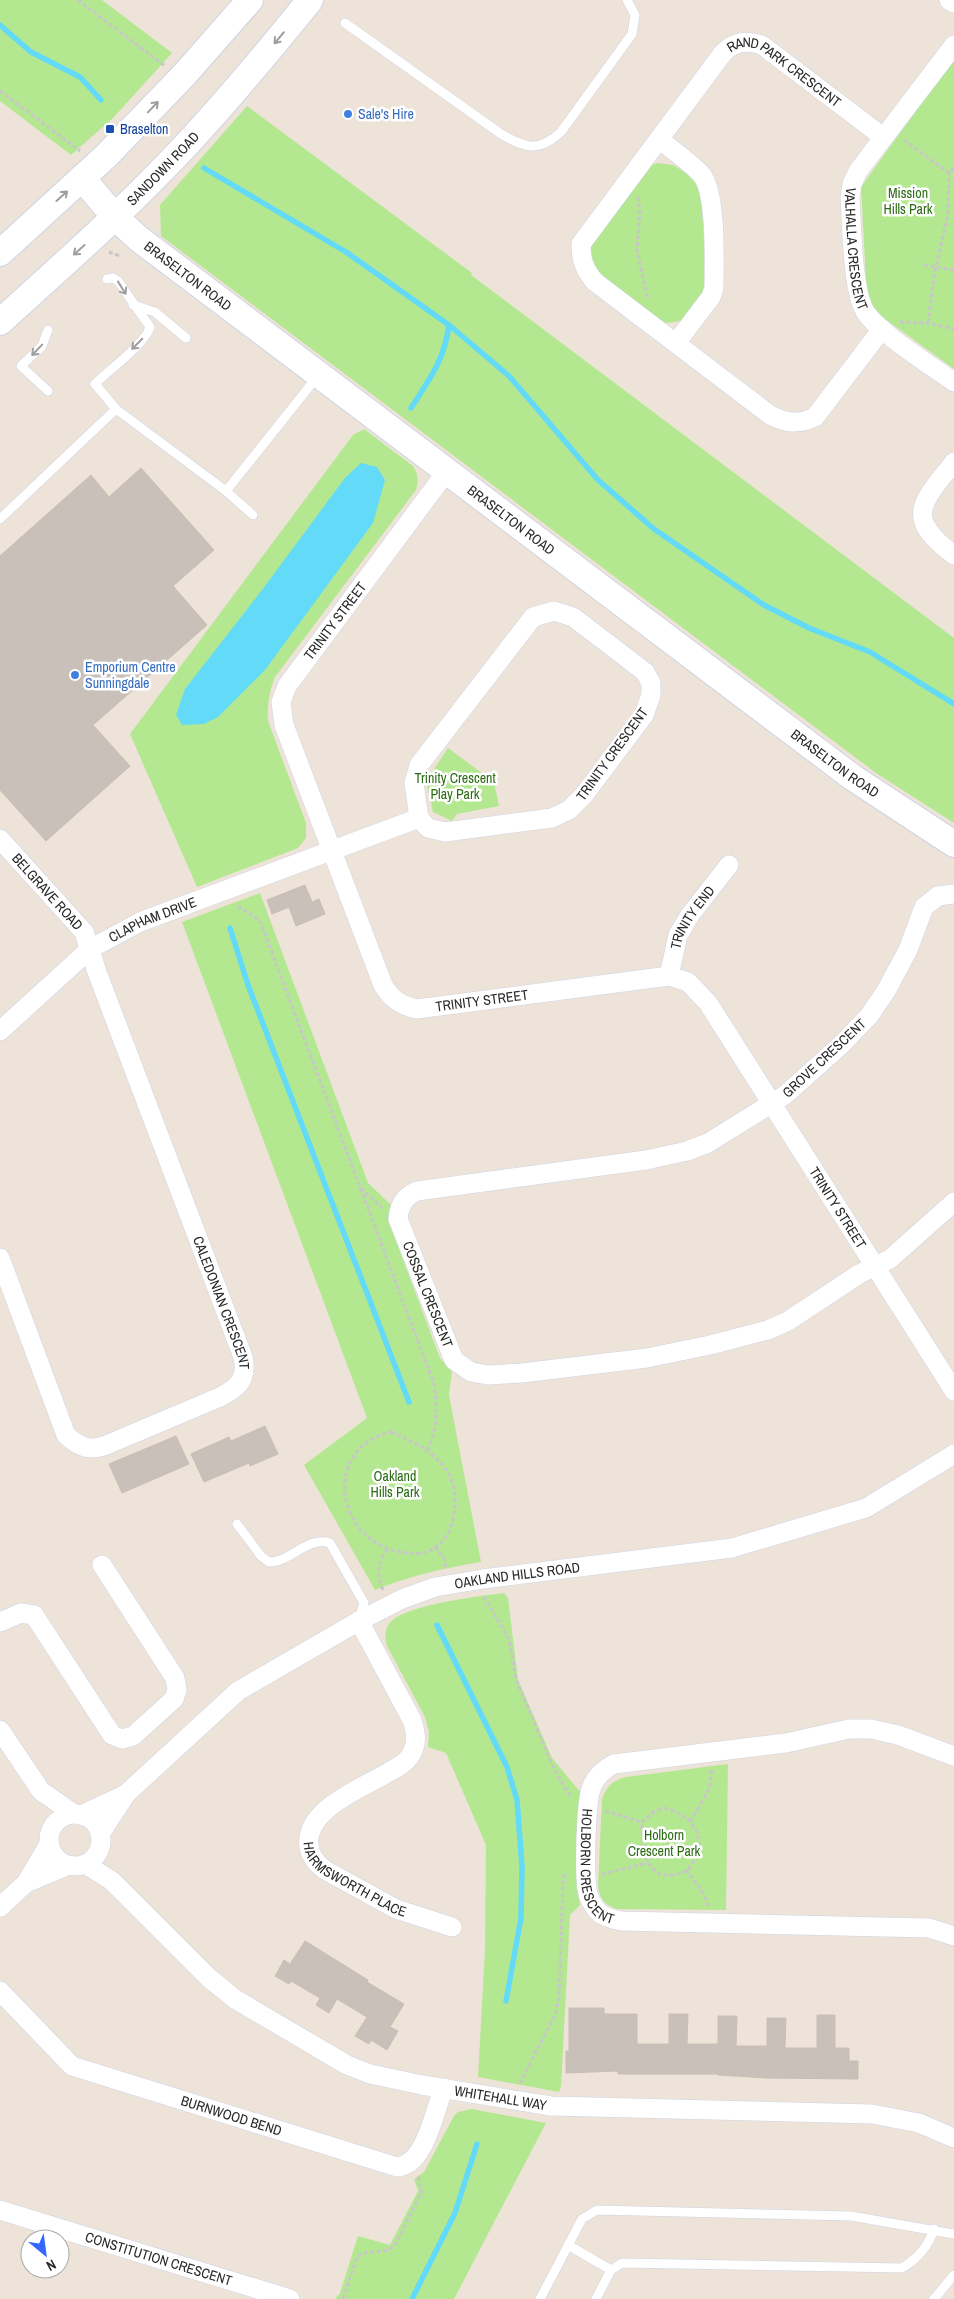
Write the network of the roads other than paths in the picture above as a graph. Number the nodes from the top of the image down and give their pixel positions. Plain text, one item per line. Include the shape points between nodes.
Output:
1 (250, 0) edge
2 (310, 0) edge
3 (626, 0) edge
4 (949, 0) edge
5 (954, 3) edge
6 (345, 23) dead end
7 (954, 45) edge
8 (886, 134) junction
9 (659, 139) junction
10 (83, 166) junction
11 (115, 217) junction
12 (0, 253) edge
13 (107, 279) dead end
14 (133, 305) junction
15 (0, 322) edge
16 (882, 328) junction
17 (48, 330) dead end
18 (186, 338) dead end
19 (676, 343) junction
20 (319, 375) junction
21 (954, 382) edge
22 (48, 391) dead end
23 (116, 409) junction
24 (954, 462) edge
25 (447, 471) junction
26 (226, 491) junction
27 (253, 515) dead end
28 (0, 518) edge
29 (954, 555) edge
30 (420, 818) junction
31 (0, 839) edge
32 (954, 844) edge
33 (332, 850) junction
34 (729, 865) dead end
35 (954, 894) edge
36 (90, 949) junction
37 (669, 976) junction
38 (0, 1031) edge
39 (772, 1103) junction
40 (954, 1202) edge
41 (0, 1258) edge
42 (876, 1266) junction
43 (954, 1391) edge
44 (954, 1454) edge
45 (238, 1524) dead end
46 (102, 1565) dead end
47 (3, 1620) edge
48 (359, 1621) junction
49 (0, 1730) edge
50 (954, 1756) edge
51 (41, 1791) junction
52 (126, 1794) junction
53 (78, 1815) junction
54 (50, 1837) junction
55 (99, 1842) junction
56 (77, 1865) junction
57 (112, 1881) junction
58 (26, 1883) junction
59 (0, 1907) edge
60 (452, 1927) dead end
61 (954, 1936) edge
62 (0, 1991) edge
63 (444, 2088) junction
64 (954, 2138) edge
65 (0, 2210) edge
66 (934, 2229) junction
67 (954, 2234) edge
68 (568, 2245) junction
69 (612, 2270) junction
70 (954, 2275) edge
71 (290, 2299) edge
72 (540, 2299) edge
73 (596, 2299) edge
74 (934, 2299) edge

10 -> 1 street via 185,74
2 -> 11 street, SANDOWN ROAD via 194,136
3 - 6 lane via 635,15 632,34 561,132 552,141 533,147 501,134
4 - 5 street
7 - 8 street, VALHALLA CRESCENT
8 - 9 street, RAND PARK CRESCENT via 762,45 750,41 732,44 723,53
8 - 16 street, VALHALLA CRESCENT via 858,171 850,198 858,296 866,312
9 - 19 street via 702,174 709,190 712,213 714,288 711,297
9 - 19 street, RAND PARK CRESCENT via 581,244 581,260 595,282
10 - 11 street, BRASELTON ROAD
12 -> 10 street
11 -> 15 street, SANDOWN ROAD
11 - 20 street, BRASELTON ROAD via 139,240
13 -> 14 lane via 114,278
14 - 18 lane via 155,312
14 -> 23 lane via 150,326 148,332 95,384
16 - 19 street, RAND PARK CRESCENT via 815,417 795,423 770,414
16 - 21 street, VALHALLA CRESCENT
17 -> 22 lane via 42,346 21,366
20 - 25 street, BRASELTON ROAD
20 - 26 lane
23 - 26 lane
23 - 28 lane
24 - 29 street via 924,501 922,516 928,532
25 - 32 street, BRASELTON ROAD via 852,777
25 - 33 street, TRINITY STREET via 283,694 282,717
26 - 27 lane
30 - 30 street, TRINITY CRESCENT via 428,828 445,832 562,815 584,795 644,715 651,683 644,672 573,617 554,611 539,613 419,765 414,783
30 - 33 street
31 - 36 street, BELGRAVE ROAD via 84,932
33 - 36 street, CLAPHAM DRIVE via 140,922
33 - 37 street, TRINITY STREET via 383,985 393,999 408,1008 426,1009
34 - 37 street, TRINITY END via 678,935
35 - 39 street, GROVE CRESCENT via 938,896 924,907 898,971 868,1016 834,1052
36 - 38 street, CLAPHAM DRIVE
36 - 41 street, CALEDONIAN CRESCENT via 244,1357 244,1376 232,1390 211,1401 104,1446 81,1447 66,1435
37 - 39 street, TRINITY STREET via 688,982 700,993
39 - 42 street, TRINITY STREET
39 - 42 street, COSSAL CRESCENT via 708,1143 666,1157 417,1191 405,1198 398,1211 399,1227 454,1360 471,1372 488,1375 647,1358 710,1345 768,1330 788,1321
40 - 42 street via 896,1254
42 - 43 street, TRINITY STREET
44 - 48 street, OAKLAND HILLS ROAD via 866,1508 732,1548 436,1587 389,1605
45 - 48 lane via 269,1562 281,1560 318,1542 330,1543 364,1603
46 - 47 street via 175,1678 177,1686 174,1699 133,1736 112,1736 34,1616 21,1613
48 - 52 street, OAKLAND HILLS ROAD via 238,1691
48 - 60 street, HARMSWORTH PLACE via 412,1720 416,1733 414,1749 402,1764 328,1807 311,1828 308,1846 315,1862 325,1870 396,1909
49 - 51 street
50 - 61 street, HOLBORN CRESCENT via 898,1734 849,1729 786,1743 614,1764 598,1777 591,1788 586,1872 589,1897 601,1915 622,1921 929,1928
51 - 53 street
51 - 54 street
52 - 53 street, OAKLAND HILLS ROAD
52 - 55 street, OAKLAND HILLS ROAD
53 - 54 street via 59,1819
53 - 55 street via 94,1823
54 - 56 street via 55,1857
54 - 58 street
55 - 56 street via 92,1860
55 - 57 street, WHITEHALL WAY
56 - 57 street, WHITEHALL WAY
56 - 58 street
57 - 63 street, WHITEHALL WAY via 188,1958 234,1999 348,2065 370,2074
58 - 59 street
62 - 63 street, BURNWOOD BEND via 72,2066 397,2166 410,2163 420,2152
63 - 64 street, WHITEHALL WAY via 551,2106 872,2114 919,2123
65 - 71 street, CONSTITUTION CRESCENT
66 - 67 lane
66 - 68 lane via 852,2216 597,2210 582,2220
66 - 69 lane via 930,2244 902,2268 626,2262
68 - 69 lane
68 - 72 lane
69 - 73 lane
70 - 74 lane

